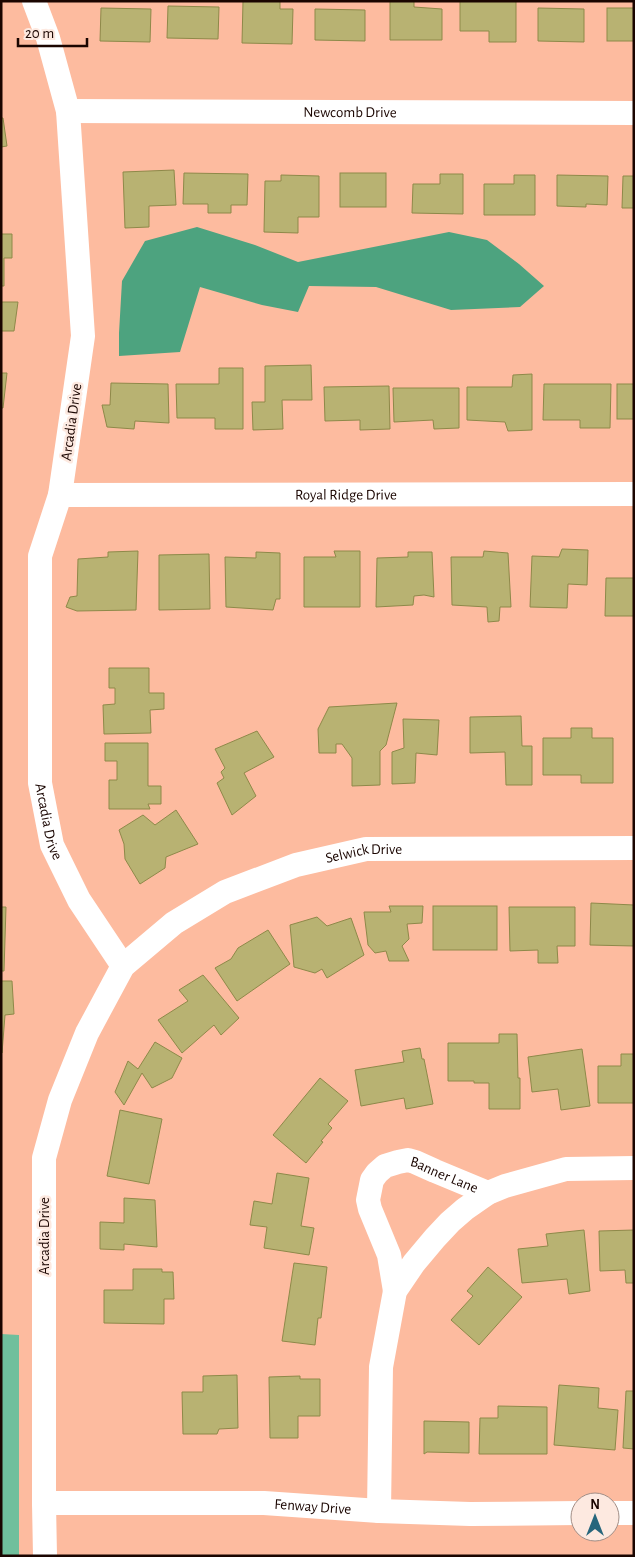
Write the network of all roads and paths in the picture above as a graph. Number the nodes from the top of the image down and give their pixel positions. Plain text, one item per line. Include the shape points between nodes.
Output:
1 (34, 1) edge
2 (68, 111) junction
3 (634, 113) edge
4 (60, 494) junction
5 (634, 494) edge
6 (634, 848) edge
7 (123, 966) junction
8 (634, 1168) edge
9 (488, 1193) junction
10 (395, 1291) junction
11 (44, 1503) junction
12 (379, 1511) junction
13 (570, 1513) edge
14 (620, 1513) edge
15 (634, 1513) edge
16 (46, 1556) edge

1 - 2 street, Arcadia Drive
2 - 3 street, Newcomb Drive
2 - 4 street, Arcadia Drive via 83,336
4 - 5 street, Royal Ridge Drive
4 - 7 street, Arcadia Drive via 40,556 40,783 52,845 79,900
6 - 7 street, Selwick Drive via 366,849 296,865 225,892 174,923
7 - 11 street, Arcadia Drive via 88,1033 60,1100 44,1158
8 - 9 street, Banner Lane via 566,1169
9 - 10 street, Banner Lane via 465,1209 435,1238
9 - 10 street, Banner Lane via 408,1160 385,1166 376,1173 368,1200 389,1255
10 - 12 street, Banner Lane via 381,1367
11 - 12 street, Fenway Drive via 264,1503
11 - 16 street, Arcadia Drive
12 - 13 street, Fenway Drive
14 - 15 street

